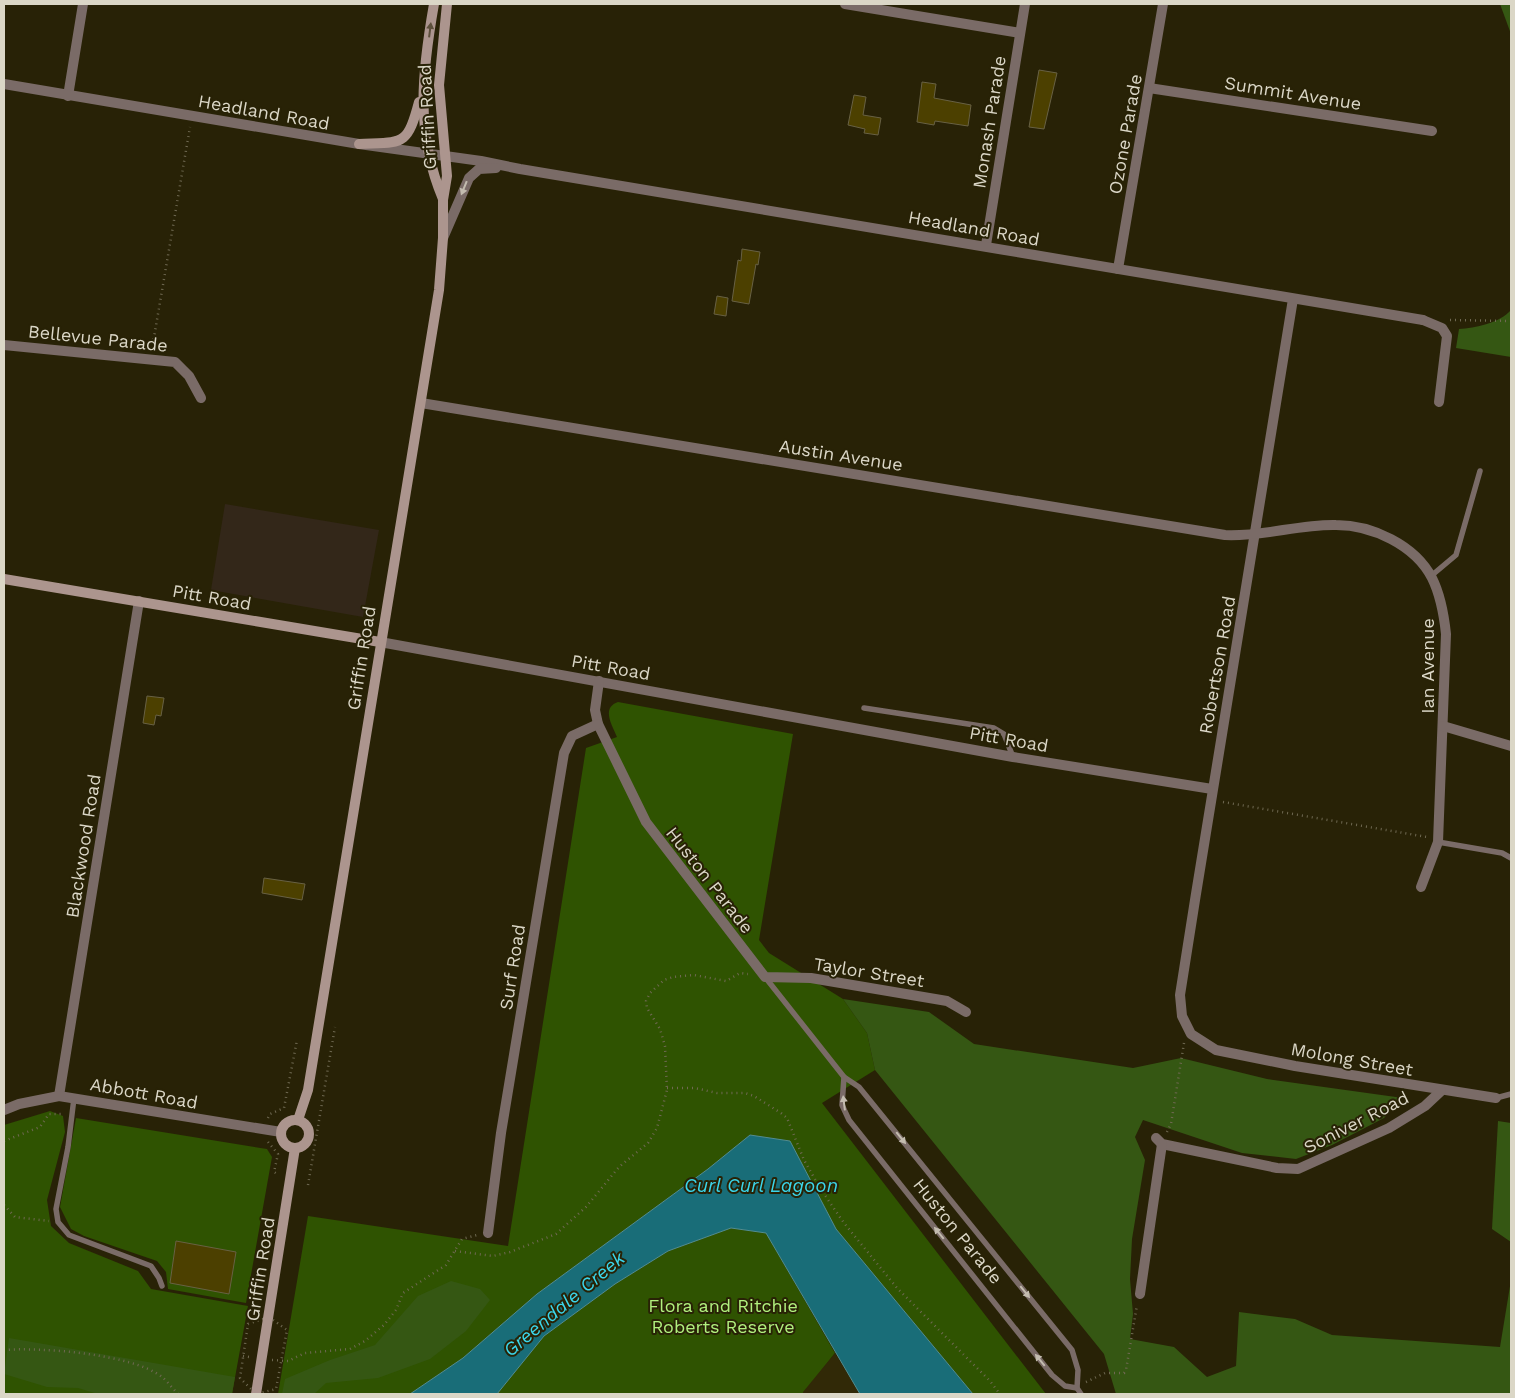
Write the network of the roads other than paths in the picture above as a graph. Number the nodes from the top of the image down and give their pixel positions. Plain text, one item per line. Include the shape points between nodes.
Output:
1 (83, 4) edge
2 (434, 4) edge
3 (448, 4) edge
4 (845, 4) edge
5 (1025, 4) edge
6 (1163, 4) edge
7 (1020, 33) junction
8 (4, 84) edge
9 (1149, 88) junction
10 (422, 91) junction
11 (68, 96) junction
12 (1432, 131) dead end
13 (359, 144) junction
14 (427, 154) junction
15 (445, 156) junction
16 (520, 169) junction
17 (443, 200) junction
18 (443, 238) junction
19 (986, 245) junction
20 (1118, 269) junction
21 (1293, 300) junction
22 (4, 345) edge
23 (201, 398) dead end
24 (1439, 402) dead end
25 (421, 403) junction
26 (1480, 471) dead end
27 (1256, 535) junction
28 (1431, 576) junction
29 (4, 579) edge
30 (139, 601) junction
31 (380, 642) junction
32 (599, 681) junction
33 (864, 708) dead end
34 (598, 724) junction
35 (1443, 726) junction
36 (1511, 746) edge
37 (1013, 756) junction
38 (1212, 789) junction
39 (1438, 842) junction
40 (1511, 858) edge
41 (1421, 887) dead end
42 (765, 977) junction
43 (966, 1012) dead end
44 (1191, 1034) joint
45 (844, 1077) junction
46 (1441, 1091) junction
47 (1511, 1094) edge
48 (59, 1096) junction
49 (74, 1098) junction
50 (1496, 1098) joint
51 (4, 1110) edge
52 (298, 1120) junction
53 (281, 1132) junction
54 (294, 1148) junction
55 (488, 1233) road end
56 (162, 1286) dead end
57 (1139, 1300) road end
58 (1077, 1388) junction
59 (256, 1394) edge
60 (1081, 1394) edge

1 - 11 street
10 -> 2 main road, Griffin Road
3 - 15 main road, Griffin Road via 439,85
4 - 7 street
5 - 7 street, Monash Parade
6 - 9 street, Ozone Parade
7 - 19 street, Monash Parade
8 - 11 street, Headland Road
9 - 12 street, Summit Avenue
9 - 20 street, Ozone Parade
10 - 13 main road via 412,128 404,138 394,142
10 - 14 main road, Griffin Road
11 - 13 street, Headland Road
13 - 14 street, Headland Road
14 - 15 street, Headland Road
14 - 17 main road, Griffin Road
15 - 16 street, Headland Road
15 - 17 main road, Griffin Road via 447,176
16 -> 18 street, Headland Road via 484,168 472,173
16 - 19 street, Headland Road
17 - 18 main road, Griffin Road
18 - 25 main road, Griffin Road via 439,290
19 - 20 street, Headland Road
20 - 21 street, Headland Road
21 - 24 street, Headland Road via 1423,320 1442,328 1447,336
21 - 27 street, Robertson Road
22 - 23 street, Bellevue Parade via 175,362 189,376
25 - 27 street, Austin Avenue via 1225,535
25 - 31 main road, Griffin Road
26 - 28 lane via 1460,547 1450,561
27 - 28 street, Ian Avenue via 1334,525 1353,526 1392,539
27 - 38 street, Robertson Road
28 - 35 street, Ian Avenue via 1443,611 1446,634
29 - 30 main road, Pitt Road
30 - 31 main road, Pitt Road
30 - 48 street, Blackwood Road
31 - 32 street, Pitt Road
31 - 52 main road, Griffin Road via 308,1090
32 - 34 street, Huston Parade via 595,710
32 - 37 street, Pitt Road
33 - 37 lane via 994,728 1004,734
34 - 42 street, Huston Parade via 646,822
34 - 55 street, Surf Road via 572,736 563,761
35 - 36 street
35 - 39 street, Ian Avenue
37 - 38 street, Pitt Road
38 - 44 street, Robertson Road via 1180,995 1182,1016
39 - 40 lane via 1502,853
39 - 41 street, Ian Avenue
42 - 43 street, Taylor Street via 811,978 947,1001
42 - 45 lane, Huston Parade
44 - 46 street, Molong Street via 1216,1050
45 -> 58 lane, Huston Parade via 859,1087 1072,1350 1078,1370
58 -> 45 lane, Huston Parade via 1065,1386 1052,1375 849,1120 842,1105
46 - 50 street, Molong Street
46 - 57 street, Soniver Road via 1425,1106 1389,1128 1298,1169 1277,1168 1159,1141
47 - 50 lane, Molong Street
48 - 49 street, Abbott Road
48 - 51 street, Abbott Road
49 - 53 street, Abbott Road
49 - 56 lane via 56,1209 58,1222 69,1235 150,1266
52 - 53 main road via 288,1121
52 - 54 main road via 305,1125 308,1138 303,1145
53 - 54 main road via 283,1141
54 - 59 main road, Griffin Road
58 - 60 lane

